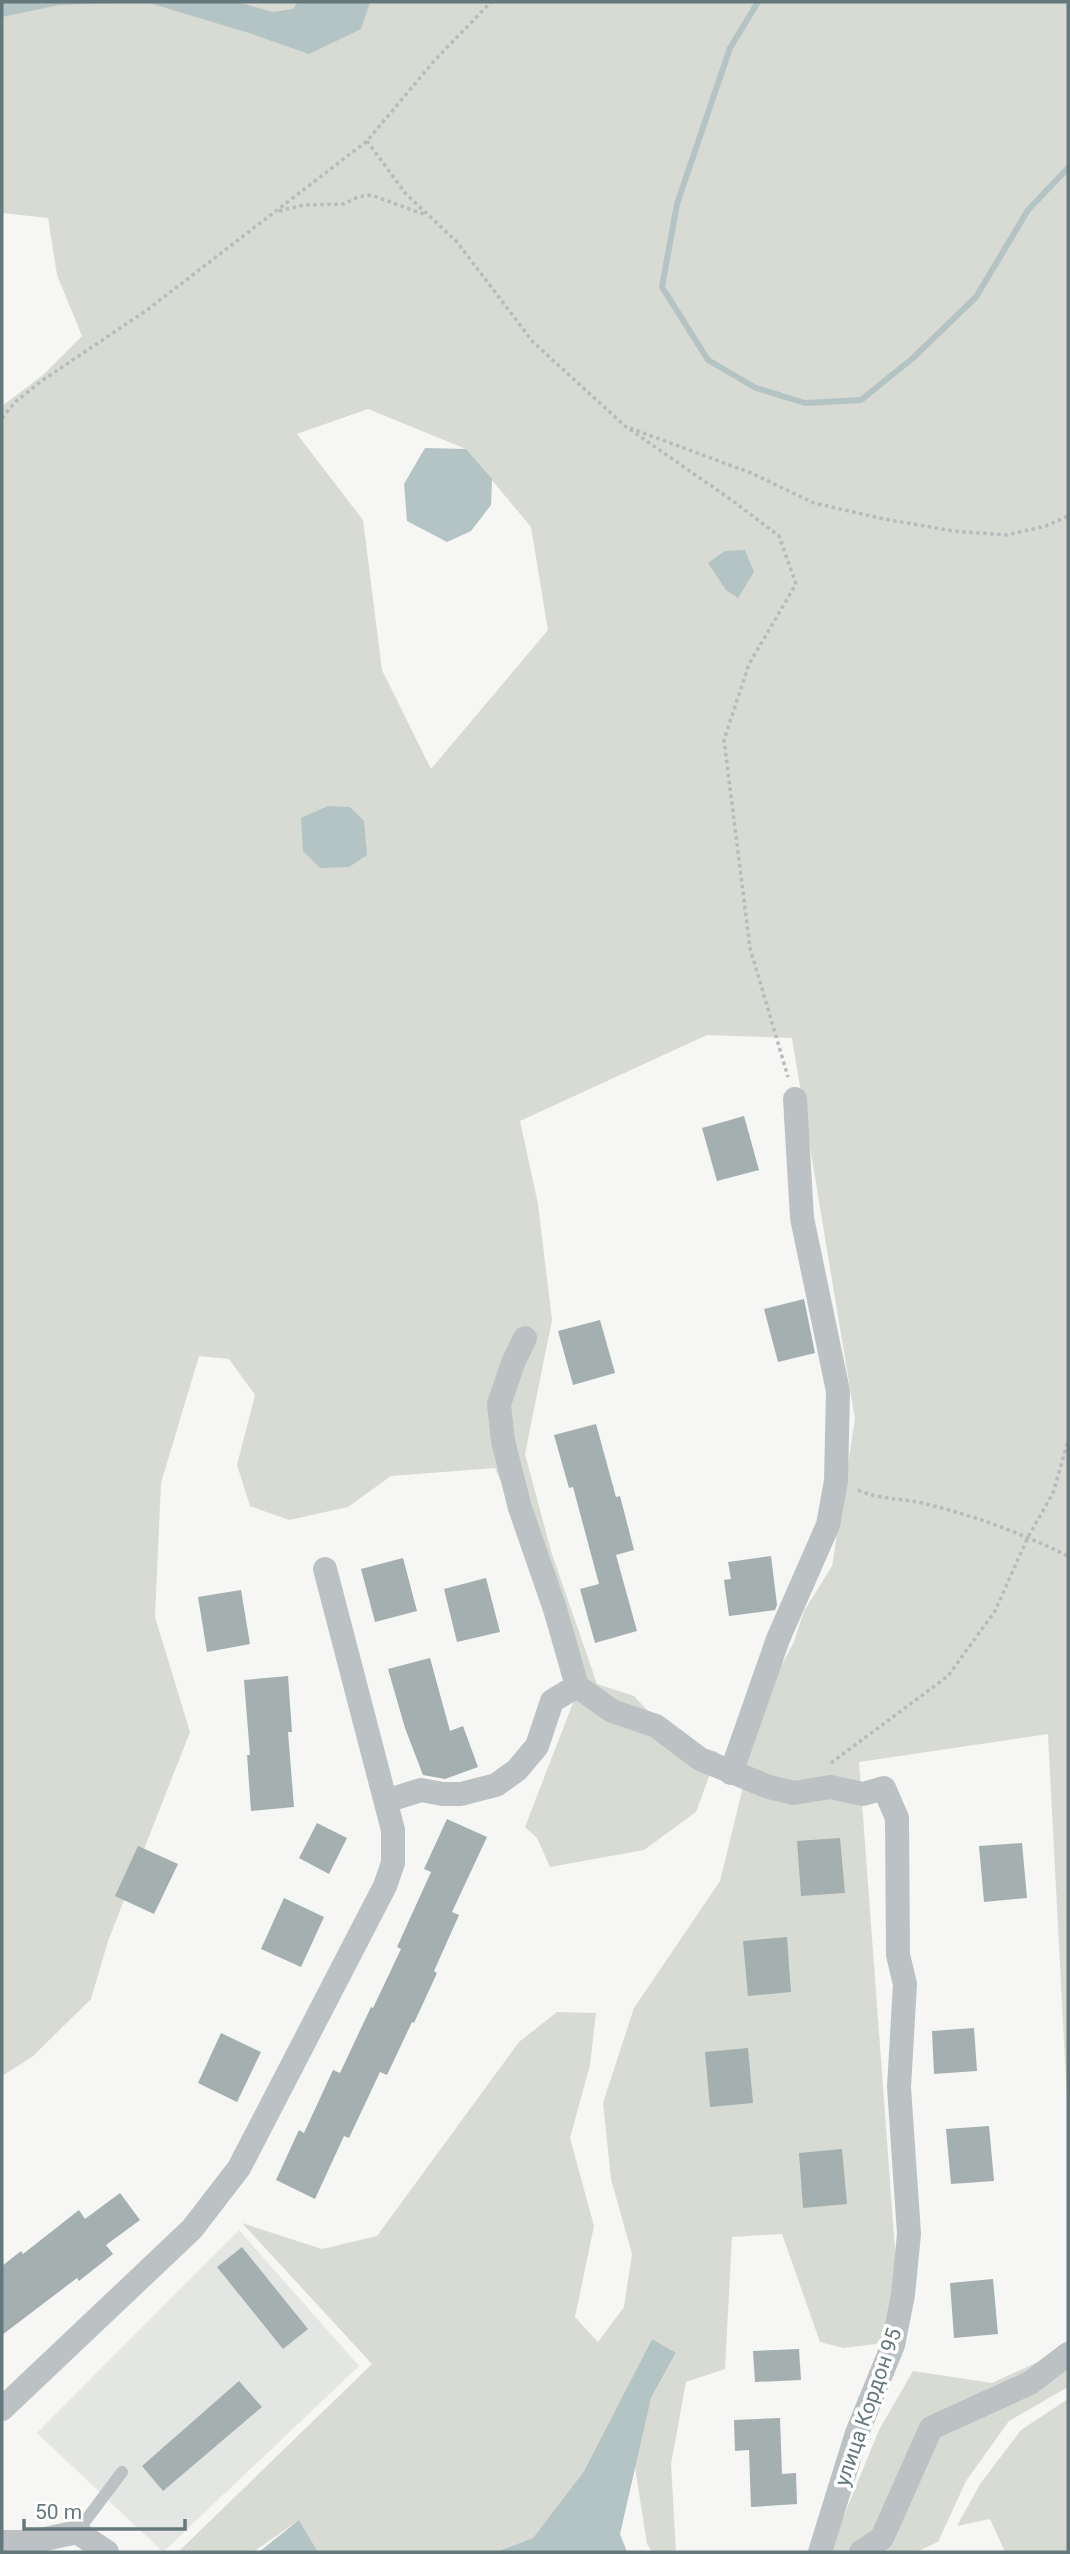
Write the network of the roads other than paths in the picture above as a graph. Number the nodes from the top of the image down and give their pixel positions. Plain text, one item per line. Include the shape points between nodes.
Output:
1 (795, 1099) road end
2 (525, 1338) dead end
3 (325, 1569) dead end
4 (577, 1686) junction
5 (731, 1773) junction
6 (386, 1801) junction
7 (1068, 2354) edge
8 (2, 2409) edge
9 (122, 2472) dead end
10 (77, 2532) junction
11 (2, 2542) edge
12 (107, 2552) edge
13 (820, 2552) edge
14 (861, 2552) edge

1 - 5 street via 802,1218 838,1391 836,1481 828,1525 778,1639
2 - 4 street via 499,1404 503,1441
3 - 6 street
4 - 5 street via 612,1711 656,1726 699,1759
4 - 6 street via 552,1701 537,1746 517,1770 496,1785 461,1794 421,1790
5 - 13 street, улица Кордон 95 via 794,1793 830,1787 863,1794 884,1788 897,1818 898,1955 905,1984 899,2087 909,2234 893,2345 857,2432
6 - 8 street via 393,1830 393,1863 385,1886 239,2168 192,2229
7 - 14 street via 1030,2383 931,2428 882,2538
9 - 10 lane
10 - 11 street via 32,2542
10 - 12 street

